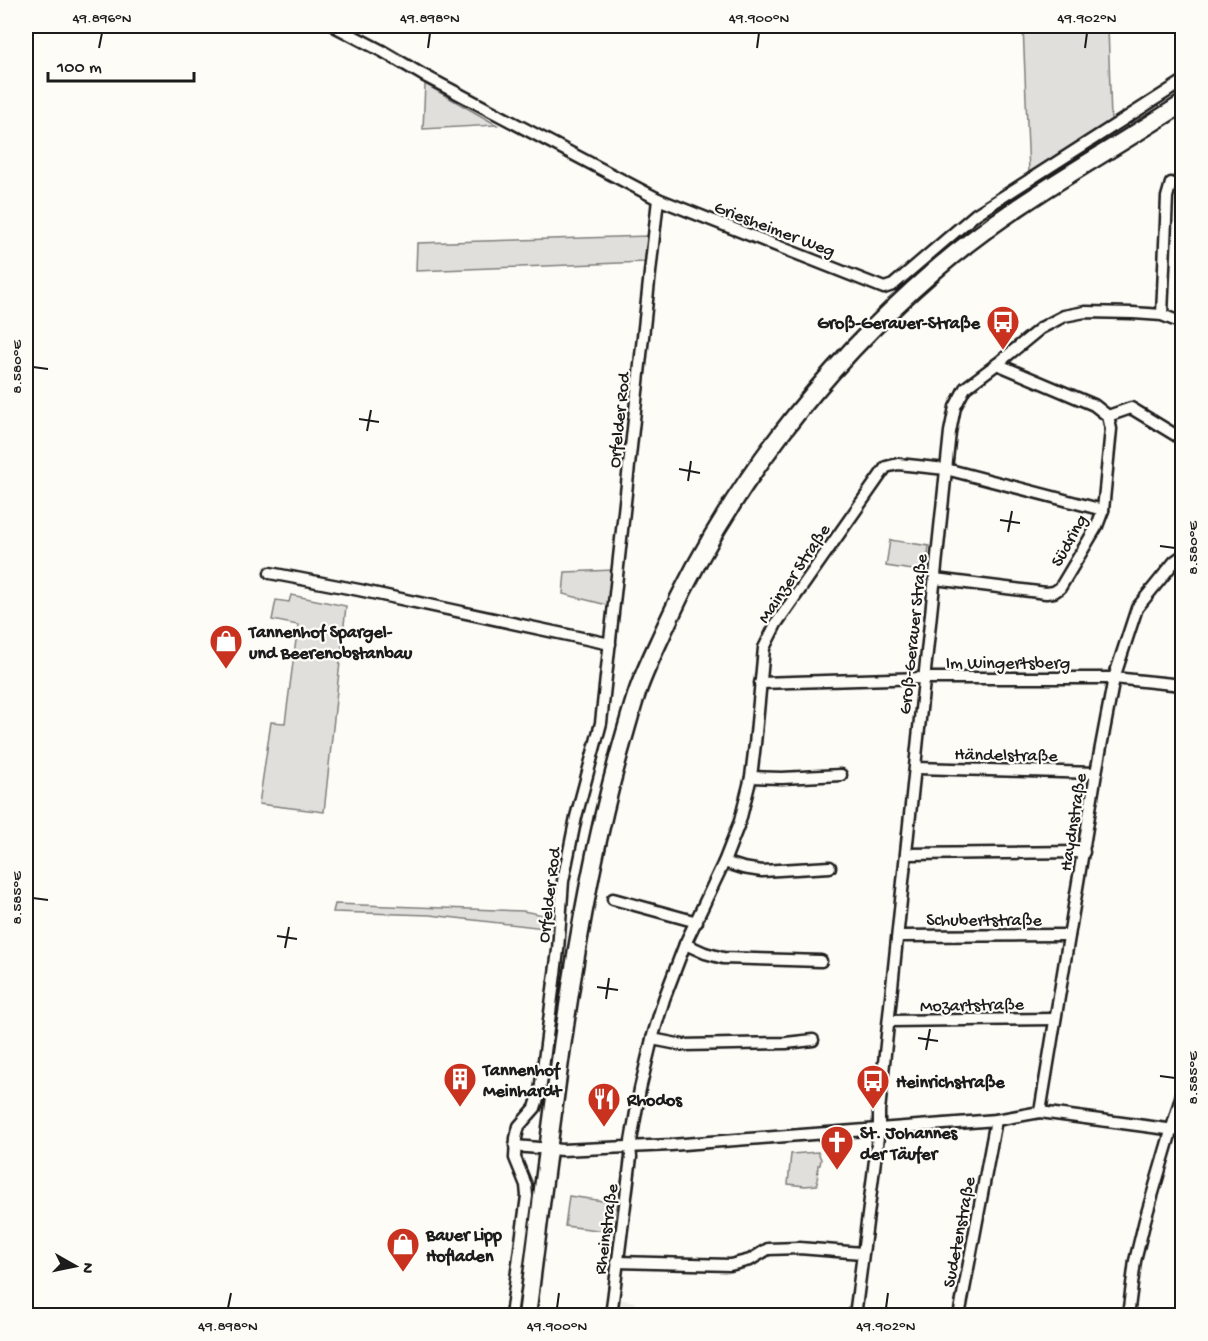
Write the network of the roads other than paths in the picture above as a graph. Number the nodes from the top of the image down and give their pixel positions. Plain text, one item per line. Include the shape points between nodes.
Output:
1 (333, 26) edge
2 (1182, 82) edge
3 (1182, 104) edge
4 (1171, 183) dead end
5 (658, 199) junction
6 (1162, 315) junction
7 (1182, 322) edge
8 (997, 364) junction
9 (1108, 416) junction
10 (1182, 439) edge
11 (946, 469) junction
12 (1103, 510) junction
13 (1182, 556) edge
14 (270, 573) dead end
15 (935, 579) junction
16 (610, 644) junction
17 (924, 678) junction
18 (1114, 678) junction
19 (760, 683) junction
20 (1182, 685) edge
21 (916, 768) junction
22 (1096, 773) junction
23 (841, 775) dead end
24 (751, 777) junction
25 (1084, 852) junction
26 (907, 854) junction
27 (724, 862) junction
28 (830, 867) dead end
29 (613, 899) dead end
30 (697, 922) junction
31 (1069, 935) junction
32 (899, 936) junction
33 (685, 944) junction
34 (821, 961) dead end
35 (1055, 1019) junction
36 (889, 1021) junction
37 (652, 1039) junction
38 (813, 1040) dead end
39 (1182, 1094) edge
40 (1040, 1112) junction
41 (996, 1120) junction
42 (879, 1129) junction
43 (1178, 1131) edge
44 (515, 1146) junction
45 (630, 1147) junction
46 (555, 1150) junction
47 (862, 1252) junction
48 (617, 1262) junction
49 (511, 1316) edge
50 (526, 1316) edge
51 (610, 1316) edge
52 (855, 1316) edge
53 (959, 1316) edge
54 (1128, 1316) edge

1 - 5 street, Griesheimer Weg
2 - 5 street, Griesheimer Weg via 976,214 884,288
3 - 46 main road via 1011,212 936,269 845,357 811,396 775,441 716,530 687,582 639,688 608,792 578,937
4 - 6 street via 1167,197
5 - 16 street, Orfelder Rod
6 - 7 street, Groß-Gerauer Straße
6 - 8 street, Groß-Gerauer Straße via 1084,312 1064,316 1041,328
8 - 9 street via 1094,405
8 - 11 street, Groß-Gerauer Straße via 965,388 955,407
9 - 10 street via 1131,408
9 - 12 street, Südring via 1111,429
11 - 12 street, Mainzer Straße
11 - 15 street, Groß-Gerauer Straße
11 - 19 street, Mainzer Straße via 898,464 886,467 776,624 764,648
12 - 15 street, Südring via 1066,578 1054,592
13 - 18 street, Haydnstraße via 1137,608
14 - 16 street
15 - 17 street, Groß-Gerauer Straße
16 - 44 street, Orfelder Rod via 601,723 563,881 540,1092 535,1108 519,1126
17 - 18 street, Im Wingertsberg
17 - 19 street, Im Wingertsberg
17 - 21 street, Groß-Gerauer Straße
18 - 20 street, Im Wingertsberg
18 - 22 street, Haydnstraße
19 - 24 street, Mainzer Straße
21 - 22 street, Händelstraße
21 - 26 street, Groß-Gerauer Straße
22 - 25 street, Haydnstraße
23 - 24 street
24 - 27 street, Mainzer Straße
25 - 26 street
25 - 31 street, Haydnstraße
26 - 32 street, Groß-Gerauer Straße
27 - 28 street via 762,871
27 - 30 street, Mainzer Straße
29 - 30 street
30 - 33 street, Mainzer Straße
31 - 32 street, Schubertstraße
31 - 35 street, Haydnstraße
32 - 36 street, Groß-Gerauer Straße
33 - 34 street via 723,958
33 - 37 street, Mainzer Straße
35 - 36 street, Mozartstraße
35 - 40 street, Haydnstraße
36 - 42 street, Groß-Gerauer Straße
37 - 38 street via 682,1045
37 - 45 street, Mainzer Straße
39 - 43 street
40 - 41 street
40 - 43 street
41 - 42 street
41 - 53 street, Sudetenstraße
42 - 45 street
42 - 47 street, Groß-Gerauer Straße
43 - 54 street via 1145,1220
44 - 46 street
44 - 49 street via 527,1196
45 - 46 street
45 - 48 street, Rheinstraße via 632,1157
46 - 50 main road via 544,1182
47 - 48 street via 768,1249 750,1260 730,1265
47 - 52 street, Groß-Gerauer Straße
48 - 51 street, Rheinstraße

